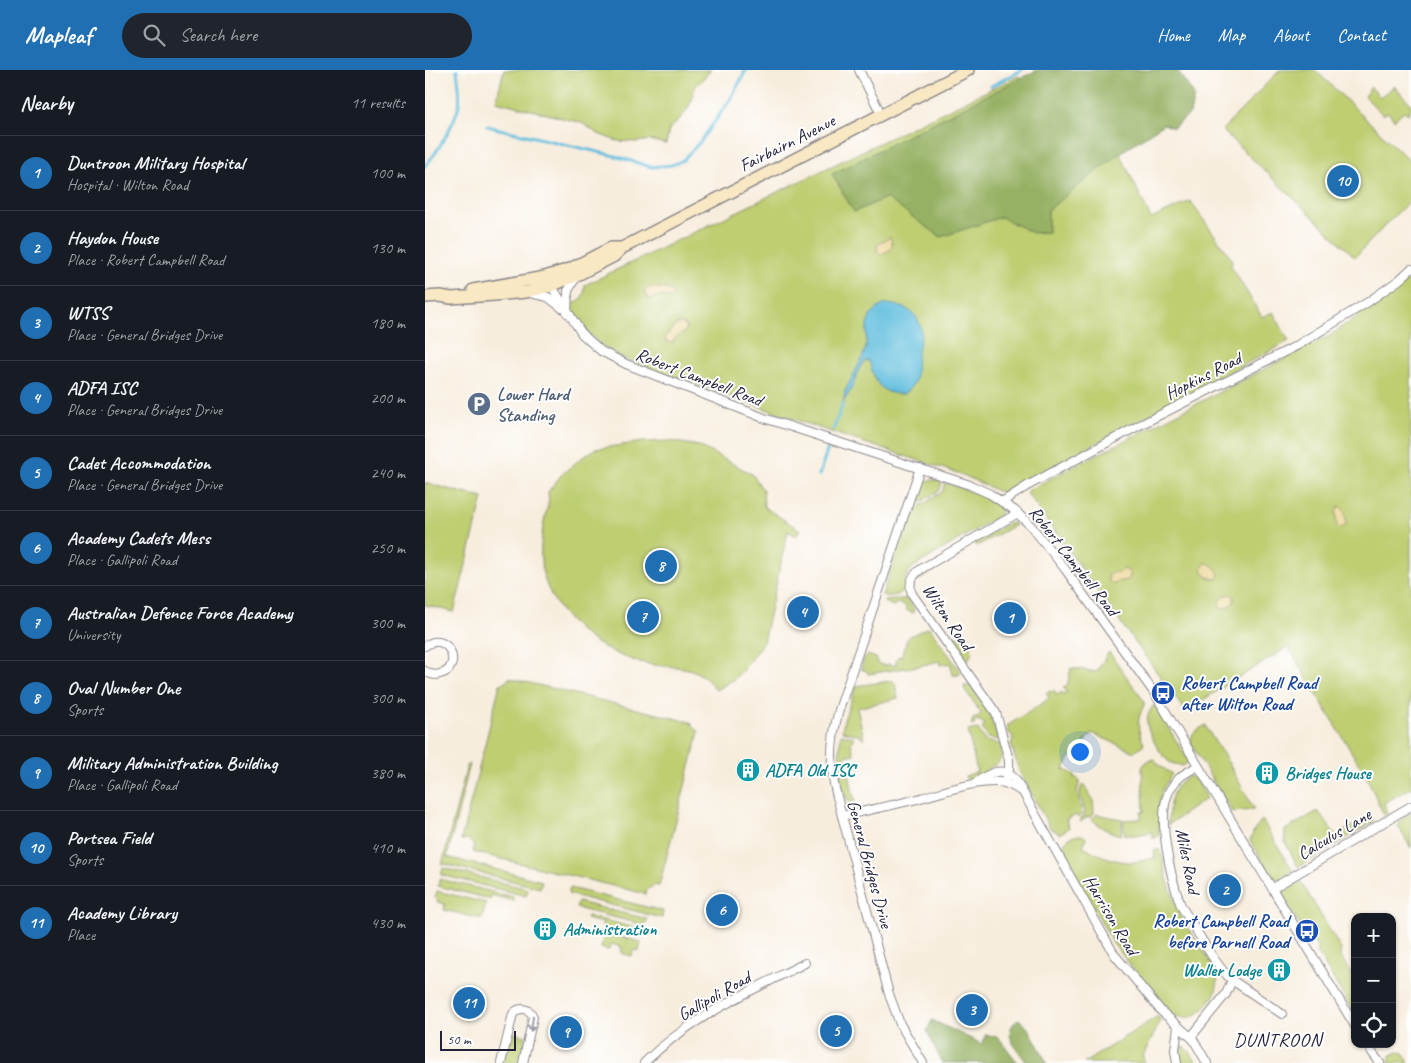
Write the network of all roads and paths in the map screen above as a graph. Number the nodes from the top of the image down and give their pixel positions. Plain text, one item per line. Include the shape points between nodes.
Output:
1 (859, 70) edge
2 (968, 70) edge
3 (881, 114) junction
4 (622, 248) junction
5 (1411, 269) edge
6 (577, 275) junction
7 (548, 281) junction
8 (526, 292) junction
9 (440, 296) junction
10 (425, 297) edge
11 (567, 313) junction
12 (919, 468) junction
13 (1002, 502) junction
14 (1018, 514) junction
15 (425, 646) edge
16 (425, 671) edge
17 (1198, 766) junction
18 (1008, 773) junction
19 (1004, 783) junction
20 (974, 784) junction
21 (1023, 794) junction
22 (1411, 806) edge
23 (842, 816) junction
24 (1273, 888) junction
25 (805, 963) dead end
26 (1232, 980) junction
27 (1281, 1014) dead end
28 (1351, 1019) edge
29 (1178, 1027) junction
30 (1191, 1037) junction
31 (1369, 1048) edge
32 (1378, 1062) edge
33 (501, 1063) edge
34 (523, 1063) edge
35 (645, 1063) edge
36 (923, 1063) edge
37 (1177, 1063) edge
38 (1207, 1063) edge

1 - 3 street
2 - 3 main road, Fairbairn Avenue
3 - 4 main road, Fairbairn Avenue
4 - 6 main road, Fairbairn Avenue via 614,256
4 - 7 main road, Fairbairn Avenue via 611,248
5 - 13 street, Hopkins Road via 1368,302 1296,346 1138,426
6 - 7 main road, Fairbairn Avenue
6 - 11 street via 568,291
7 - 8 main road, Fairbairn Avenue
7 - 9 main road, Fairbairn Avenue
7 - 11 street, Robert Campbell Road
8 - 9 main road, Fairbairn Avenue via 451,298
8 - 11 street, Robert Campbell Road via 548,297
9 - 10 main road, Fairbairn Avenue
11 - 12 street, Robert Campbell Road via 582,334 601,351 626,364 765,418
12 - 13 street, Robert Campbell Road via 970,485
12 - 23 street, General Bridges Drive via 835,723 832,768
13 - 14 street, Robert Campbell Road
14 - 17 street, Robert Campbell Road via 1041,538 1106,626 1158,699
14 - 18 street, Wilton Road via 918,571 910,586 912,594 996,713 1009,760
15 - 16 street via 441,642 453,656 444,673 435,675
17 - 24 street, Robert Campbell Road
17 - 26 street, Miles Road via 1178,778 1167,795 1166,843 1181,905 1213,958
18 - 19 street, Wilton Road
18 - 20 street via 995,772
18 - 21 street, Harrison Road
19 - 20 street
19 - 21 street
20 - 23 street
21 - 29 street, Harrison Road via 1114,954
22 - 24 street, Calculus Lane
23 - 36 street, General Bridges Drive via 889,994
24 - 28 street, Robert Campbell Road
25 - 35 street, Gallipoli Road via 697,1021 660,1047
26 - 27 street, Miles Road
26 - 30 street via 1226,994
29 - 30 street, Harrison Road
29 - 37 street
30 - 38 street, Harrison Road
31 - 32 street
33 -> 34 street via 513,1014 520,1009 533,1014

